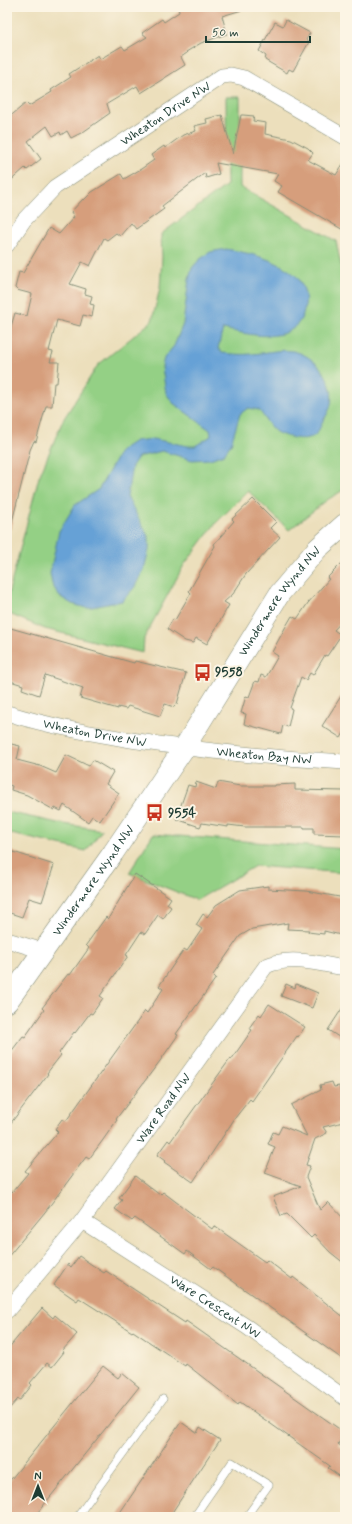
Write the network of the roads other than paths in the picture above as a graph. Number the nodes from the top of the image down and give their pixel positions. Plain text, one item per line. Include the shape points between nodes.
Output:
1 (345, 137) edge
2 (7, 244) edge
3 (345, 524) edge
4 (7, 713) edge
5 (184, 748) junction
6 (345, 762) edge
7 (7, 940) edge
8 (43, 951) junction
9 (345, 968) edge
10 (7, 1002) edge
11 (82, 1221) junction
12 (7, 1311) edge
13 (345, 1398) edge
14 (163, 1399) dead end
15 (77, 1517) edge
16 (194, 1517) edge
17 (246, 1517) edge

1 - 2 street, Wheaton Drive NW via 244,78 222,76 55,187 24,220
3 - 5 street, Windermere Wynd NW via 317,549 280,593
4 - 5 street, Wheaton Drive NW via 73,731
5 - 6 street, Wheaton Bay NW via 260,757
5 - 8 street, Windermere Wynd NW
7 - 8 street
8 - 10 street, Windermere Wynd NW
9 - 11 street, Ware Road NW via 288,961 276,961 266,966
11 - 12 street, Ware Road NW
11 - 13 street, Ware Crescent NW via 247,1327
14 - 15 lane
16 - 17 lane via 232,1462 269,1485

